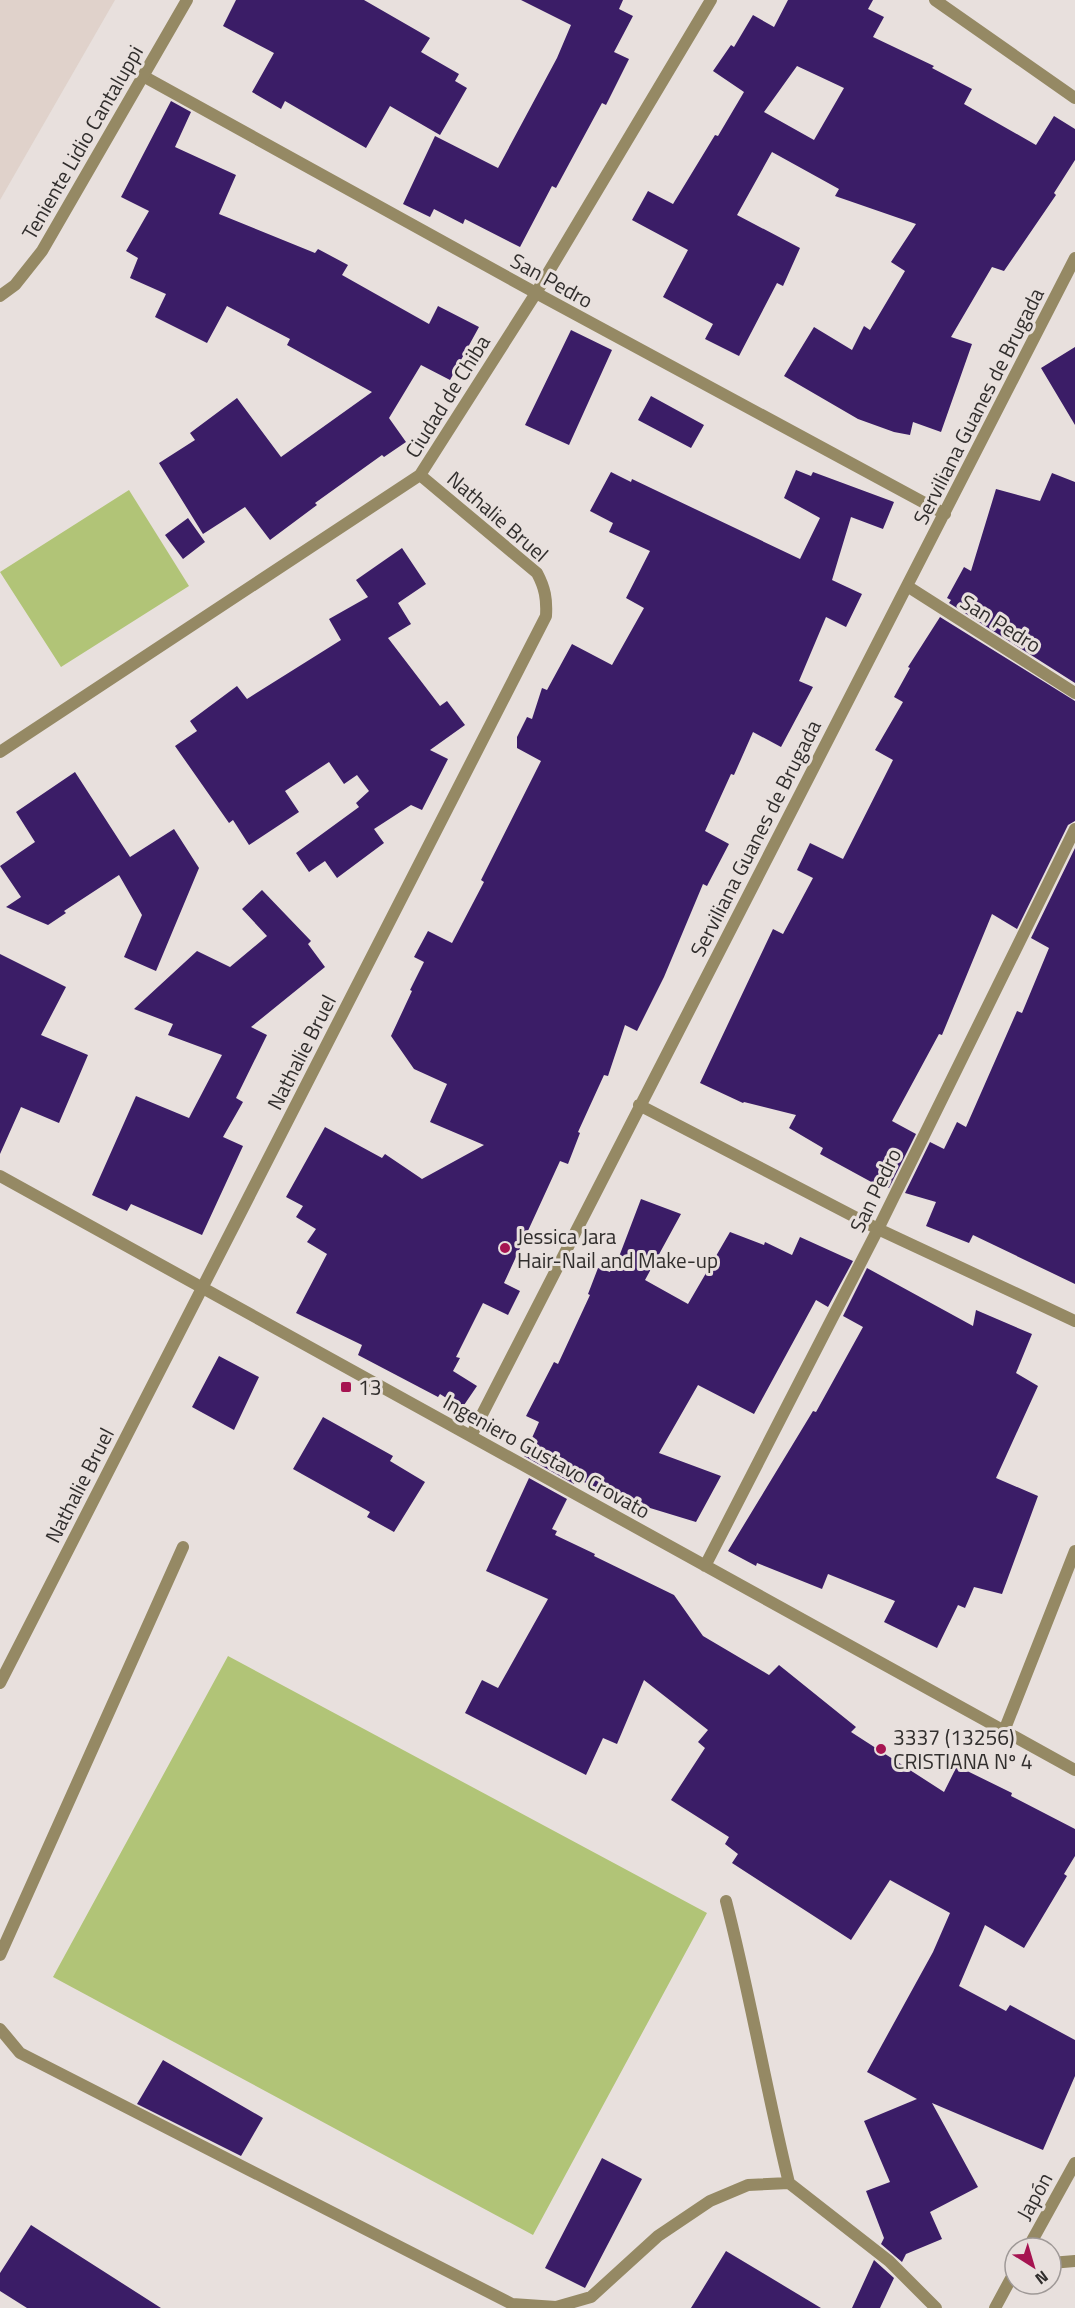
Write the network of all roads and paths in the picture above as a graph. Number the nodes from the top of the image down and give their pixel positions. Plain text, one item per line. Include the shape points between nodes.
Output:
1 (187, 0) edge
2 (711, 0) edge
3 (935, 0) edge
4 (143, 76) junction
5 (1075, 98) edge
6 (1075, 258) edge
7 (536, 293) junction
8 (0, 296) edge
9 (420, 475) junction
10 (945, 514) junction
11 (907, 586) junction
12 (1075, 693) edge
13 (0, 752) edge
14 (1075, 829) edge
15 (639, 1105) junction
16 (0, 1176) edge
17 (878, 1229) junction
18 (202, 1288) junction
19 (1075, 1321) edge
20 (471, 1436) junction
21 (183, 1547) dead end
22 (1075, 1551) edge
23 (705, 1566) junction
24 (0, 1683) edge
25 (1004, 1731) junction
26 (1075, 1770) edge
27 (726, 1900) dead end
28 (0, 1955) edge
29 (0, 2029) edge
30 (1075, 2163) edge
31 (789, 2183) junction
32 (1035, 2236) edge
33 (1003, 2293) edge
34 (936, 2308) edge
35 (995, 2308) edge

1 - 4 street, Teniente Lidio Cantaluppi
2 - 7 street, Ciudad de Chiba
3 - 5 street
4 - 7 street, San Pedro
4 - 8 street, Teniente Lidio Cantaluppi via 42,251 15,285
6 - 10 street, Serviliana Guanes de Brugada
7 - 9 street, Ciudad de Chiba
7 - 10 street, San Pedro
9 - 13 street, Ciudad de Chiba
9 - 18 street, Nathalie Bruel via 537,573 547,601 546,616
10 - 11 street, Serviliana Guanes de Brugada
11 - 12 street, San Pedro
11 - 15 street, Serviliana Guanes de Brugada
14 - 17 street, San Pedro
15 - 17 street
15 - 20 street, Serviliana Guanes de Brugada
16 - 18 street, Ingeniero Gustavo Crovato
17 - 19 street
17 - 23 street, San Pedro
18 - 20 street, Ingeniero Gustavo Crovato
18 - 24 street, Nathalie Bruel
20 - 23 street, Ingeniero Gustavo Crovato
21 - 28 street
22 - 25 street
23 - 25 street, Ingeniero Gustavo Crovato
25 - 26 street, Ingeniero Gustavo Crovato
27 - 31 street
29 - 31 street via 20,2053 512,2304 555,2307 591,2297 658,2236 710,2201 748,2185
30 - 32 street, Japón
31 - 34 street via 889,2261
33 - 35 street

